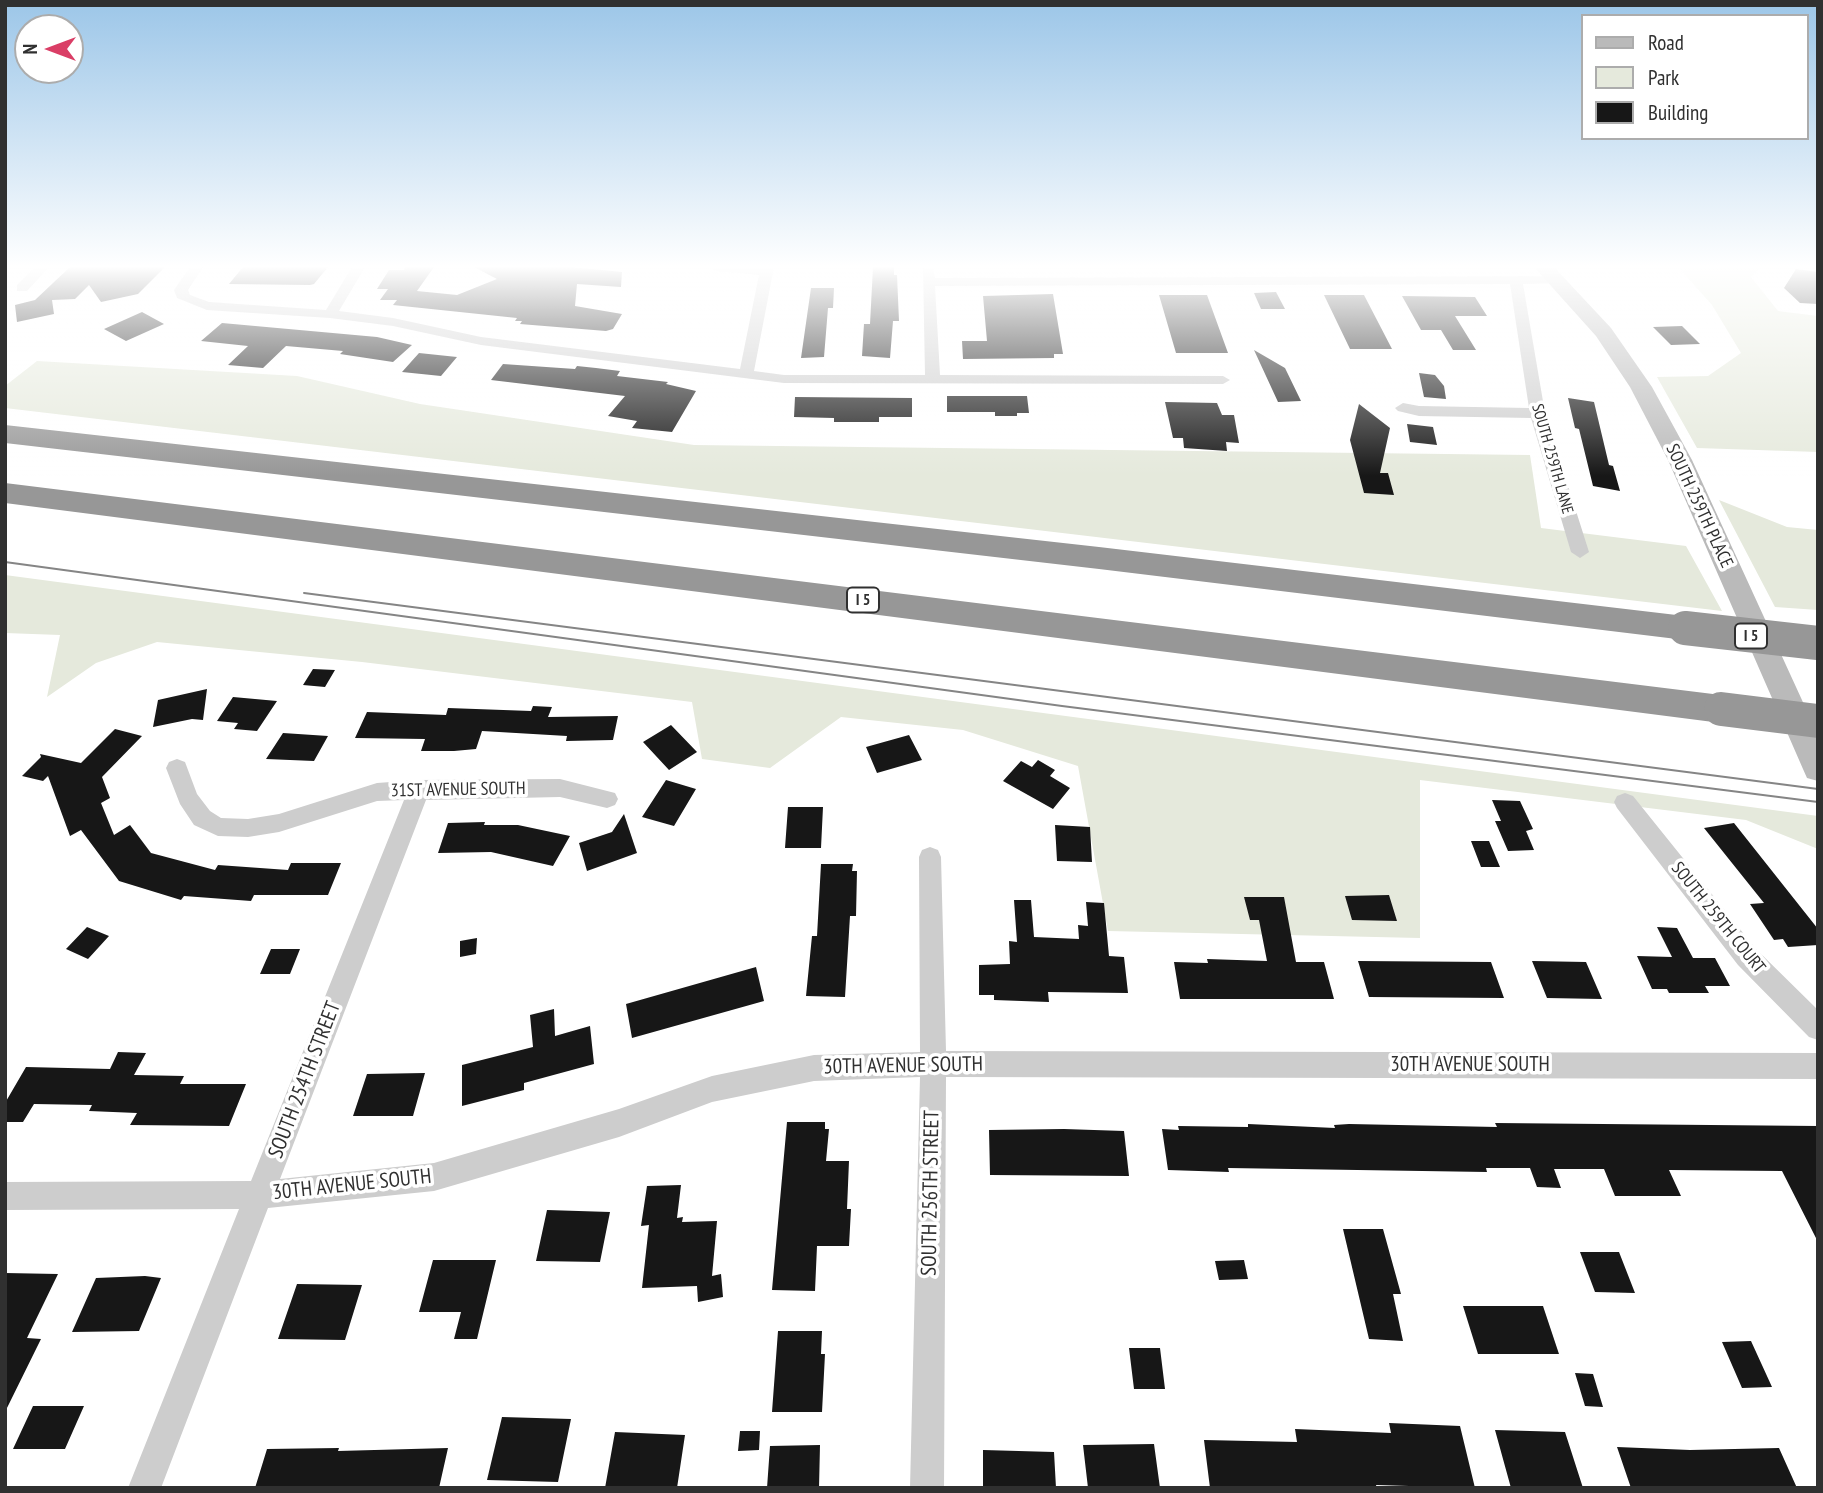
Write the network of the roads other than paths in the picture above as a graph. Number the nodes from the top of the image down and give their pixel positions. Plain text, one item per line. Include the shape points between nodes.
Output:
1 (461, 337) edge
2 (753, 337) edge
3 (931, 337) edge
4 (1525, 337) edge
5 (1607, 337) edge
6 (746, 374) junction
7 (933, 379) junction
8 (1223, 380) dead end
9 (1403, 408) dead end
10 (1537, 413) junction
11 (5, 434) edge
12 (5, 493) edge
13 (1580, 552) dead end
14 (1818, 643) edge
15 (1818, 721) edge
16 (177, 768) dead end
17 (1818, 769) edge
18 (419, 789) junction
19 (607, 799) dead end
20 (1625, 802) dead end
21 (930, 857) dead end
22 (1818, 1028) edge
23 (933, 1064) junction
24 (1818, 1066) edge
25 (260, 1195) junction
26 (5, 1196) edge
27 (144, 1488) edge
28 (927, 1488) edge

1 - 6 street
2 - 6 street
3 - 7 street
4 - 10 street, SOUTH 259TH LANE
5 - 17 main road, SOUTH 259TH PLACE via 1641,387 1680,460
6 - 7 street via 823,381
7 - 8 street
9 - 10 street
10 - 13 street, SOUTH 259TH LANE
11 - 14 highway, I 5, bridge
12 - 15 highway, I 5, bridge
16 - 18 street, 31ST AVENUE SOUTH via 188,799 202,818 218,827 279,823 377,792
18 - 19 street, 31ST AVENUE SOUTH via 560,788
18 - 25 street, SOUTH 254TH STREET
20 - 22 street, SOUTH 259TH COURT via 1747,957
21 - 23 street, SOUTH 256TH STREET
23 - 24 street, 30TH AVENUE SOUTH
23 - 25 street, 30TH AVENUE SOUTH via 814,1068 712,1090 620,1123 434,1177
23 - 28 street, SOUTH 256TH STREET
25 - 26 street, 30TH AVENUE SOUTH
25 - 27 street, SOUTH 254TH STREET

